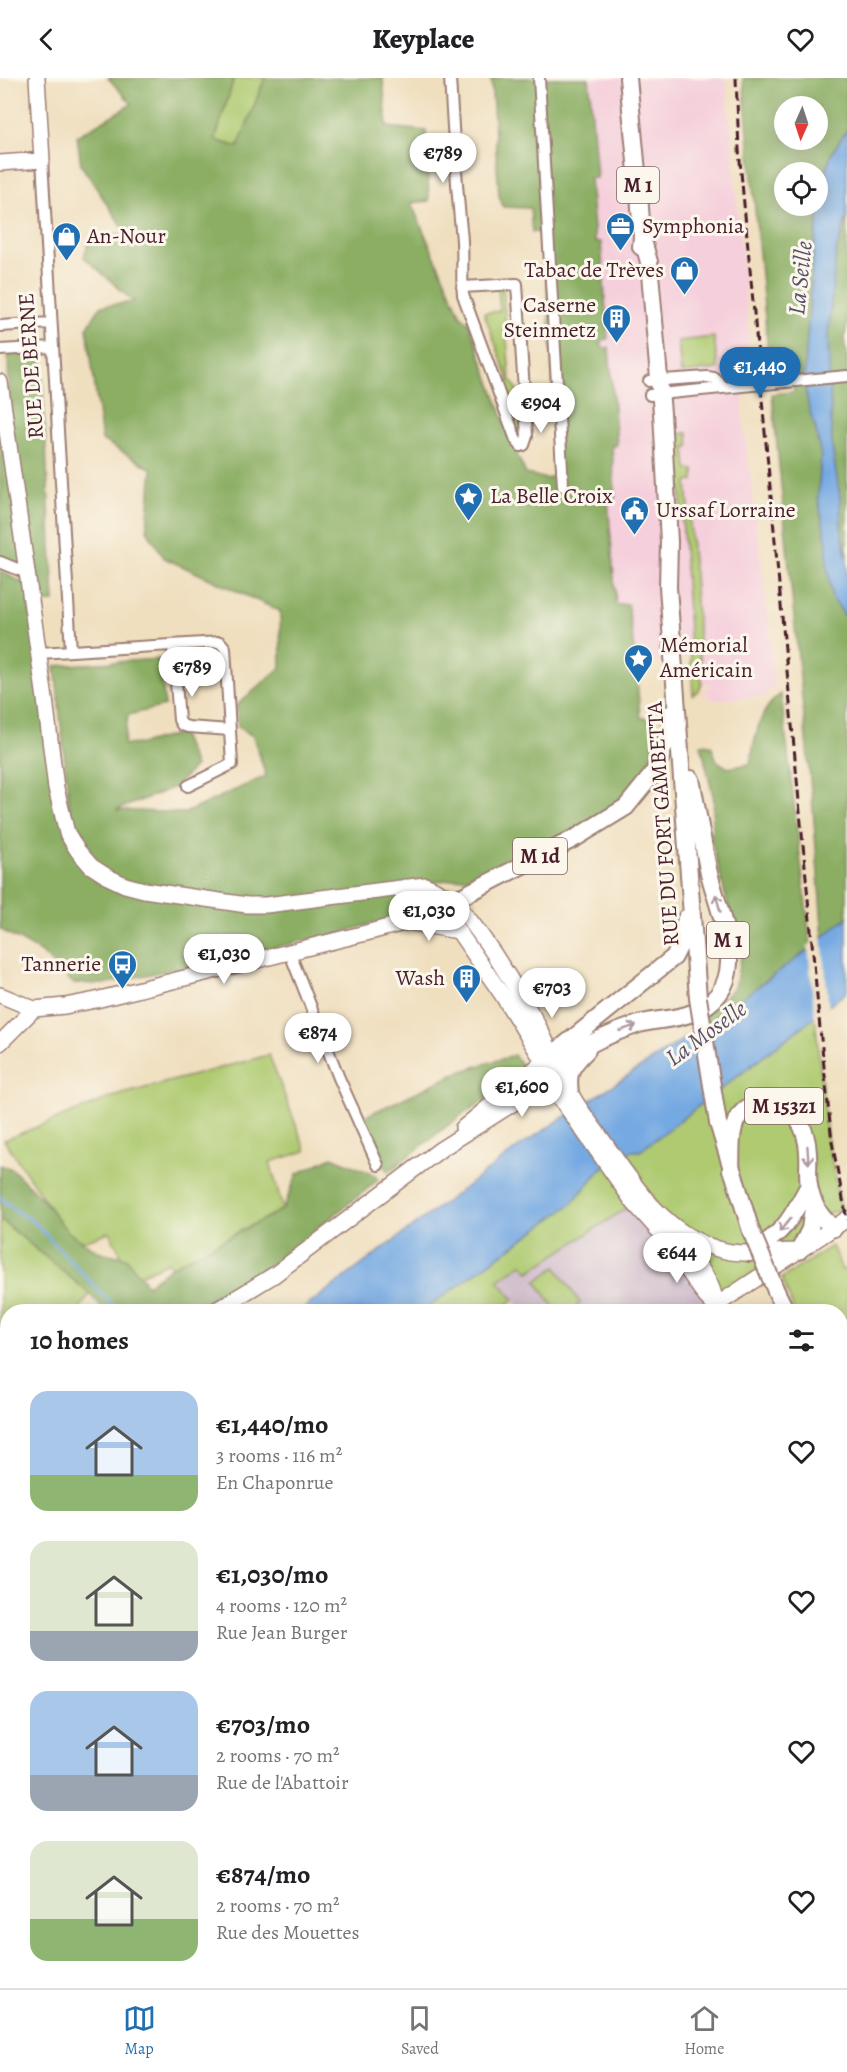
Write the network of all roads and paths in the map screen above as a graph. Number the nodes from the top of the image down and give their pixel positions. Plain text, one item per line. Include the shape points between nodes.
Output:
1 (37, 78) edge
2 (450, 78) edge
3 (539, 78) edge
4 (628, 78) edge
5 (42, 160) junction
6 (0, 163) edge
7 (462, 287) junction
8 (51, 323) junction
9 (0, 326) edge
10 (52, 347) junction
11 (0, 350) edge
12 (845, 376) edge
13 (655, 387) junction
14 (0, 388) edge
15 (563, 486) dead end
16 (0, 561) edge
17 (27, 573) junction
18 (173, 645) junction
19 (672, 647) junction
20 (71, 651) junction
21 (39, 653) junction
22 (678, 711) junction
23 (230, 730) junction
24 (188, 786) dead end
25 (405, 886) junction
26 (690, 897) junction
27 (447, 903) junction
28 (412, 919) junction
29 (458, 931) junction
30 (289, 951) junction
31 (0, 995) edge
32 (34, 1009) junction
33 (595, 1042) junction
34 (0, 1043) edge
35 (549, 1064) junction
36 (570, 1102) junction
37 (484, 1123) junction
38 (441, 1149) junction
39 (378, 1166) dead end
40 (731, 1170) junction
41 (625, 1180) junction
42 (809, 1185) junction
43 (814, 1202) junction
44 (841, 1223) edge
45 (678, 1229) junction
46 (800, 1251) junction
47 (748, 1253) junction
48 (226, 1304) edge
49 (710, 1304) edge
50 (713, 1304) edge
51 (720, 1304) edge
52 (782, 1304) edge

1 - 5 main road, RUE DE BERNE
2 - 7 street via 462,233
3 - 15 street
4 - 13 main road, M 1 via 642,237 639,257
5 - 6 main road
5 - 8 street, RUE DE BERNE
7 - 7 street via 516,440 524,445 527,436 517,284
8 - 9 street
8 - 10 street, RUE DE BERNE
10 - 11 street
10 - 20 street, RUE DE BERNE
12 - 13 street via 724,387
13 - 19 main road, M 1 via 669,542
14 - 17 main road
16 - 17 street
17 - 21 main road
18 - 20 street
18 - 23 street via 182,725
18 - 23 street via 220,642 225,648
19 - 22 main road, RUE DU FORT GAMBETTA / M 1
19 - 27 main road, M 1d via 670,727 665,748 652,775 626,807 586,832
20 - 21 street
21 - 25 main road via 56,788 67,833 91,866 108,877 144,890 247,905
22 - 26 main road, RUE DU FORT GAMBETTA / M 1
33 -> 22 main road, M 1 via 639,1024 691,1014 722,992 729,973 730,952 709,870
23 - 24 street via 232,764
25 - 27 main road via 438,889
25 - 28 main road via 411,894
26 - 35 main road, M 1 via 674,957
26 - 40 main road, RUE DU FORT GAMBETTA, bridge via 698,998 718,1124
27 - 28 main road, M 1d
27 - 29 main road
27 - 35 main road via 472,921 518,991
28 - 29 main road
28 - 30 main road, M 1d
29 - 35 main road
30 - 32 main road, M 1d via 96,1000
30 - 39 street
31 - 32 main road
32 - 34 main road
33 - 35 main road, M 1
33 - 36 main road, M 1 via 570,1071
35 - 36 main road
35 - 37 main road, M 1
35 - 38 main road, M 1 via 478,1114
36 - 37 main road, M 1 via 551,1092 531,1092
36 - 41 main road
37 - 38 main road, M 1
38 - 48 main road, M 1 via 274,1275
40 -> 42 main road, M 153z1 via 733,1136 739,1116 754,1104 776,1103 789,1109 803,1128
40 - 52 main road, RUE DU FORT GAMBETTA, bridge via 751,1231
41 - 45 main road
41 - 49 main road via 634,1203 666,1239
42 - 43 main road, M 153z1
42 -> 47 main road via 783,1229
43 - 44 main road, M 153z1 via 822,1218
43 - 46 main road, M 153z1 via 810,1229
44 - 46 main road
45 - 47 main road via 715,1249
45 - 50 main road via 712,1287
46 - 47 main road
46 - 51 main road

